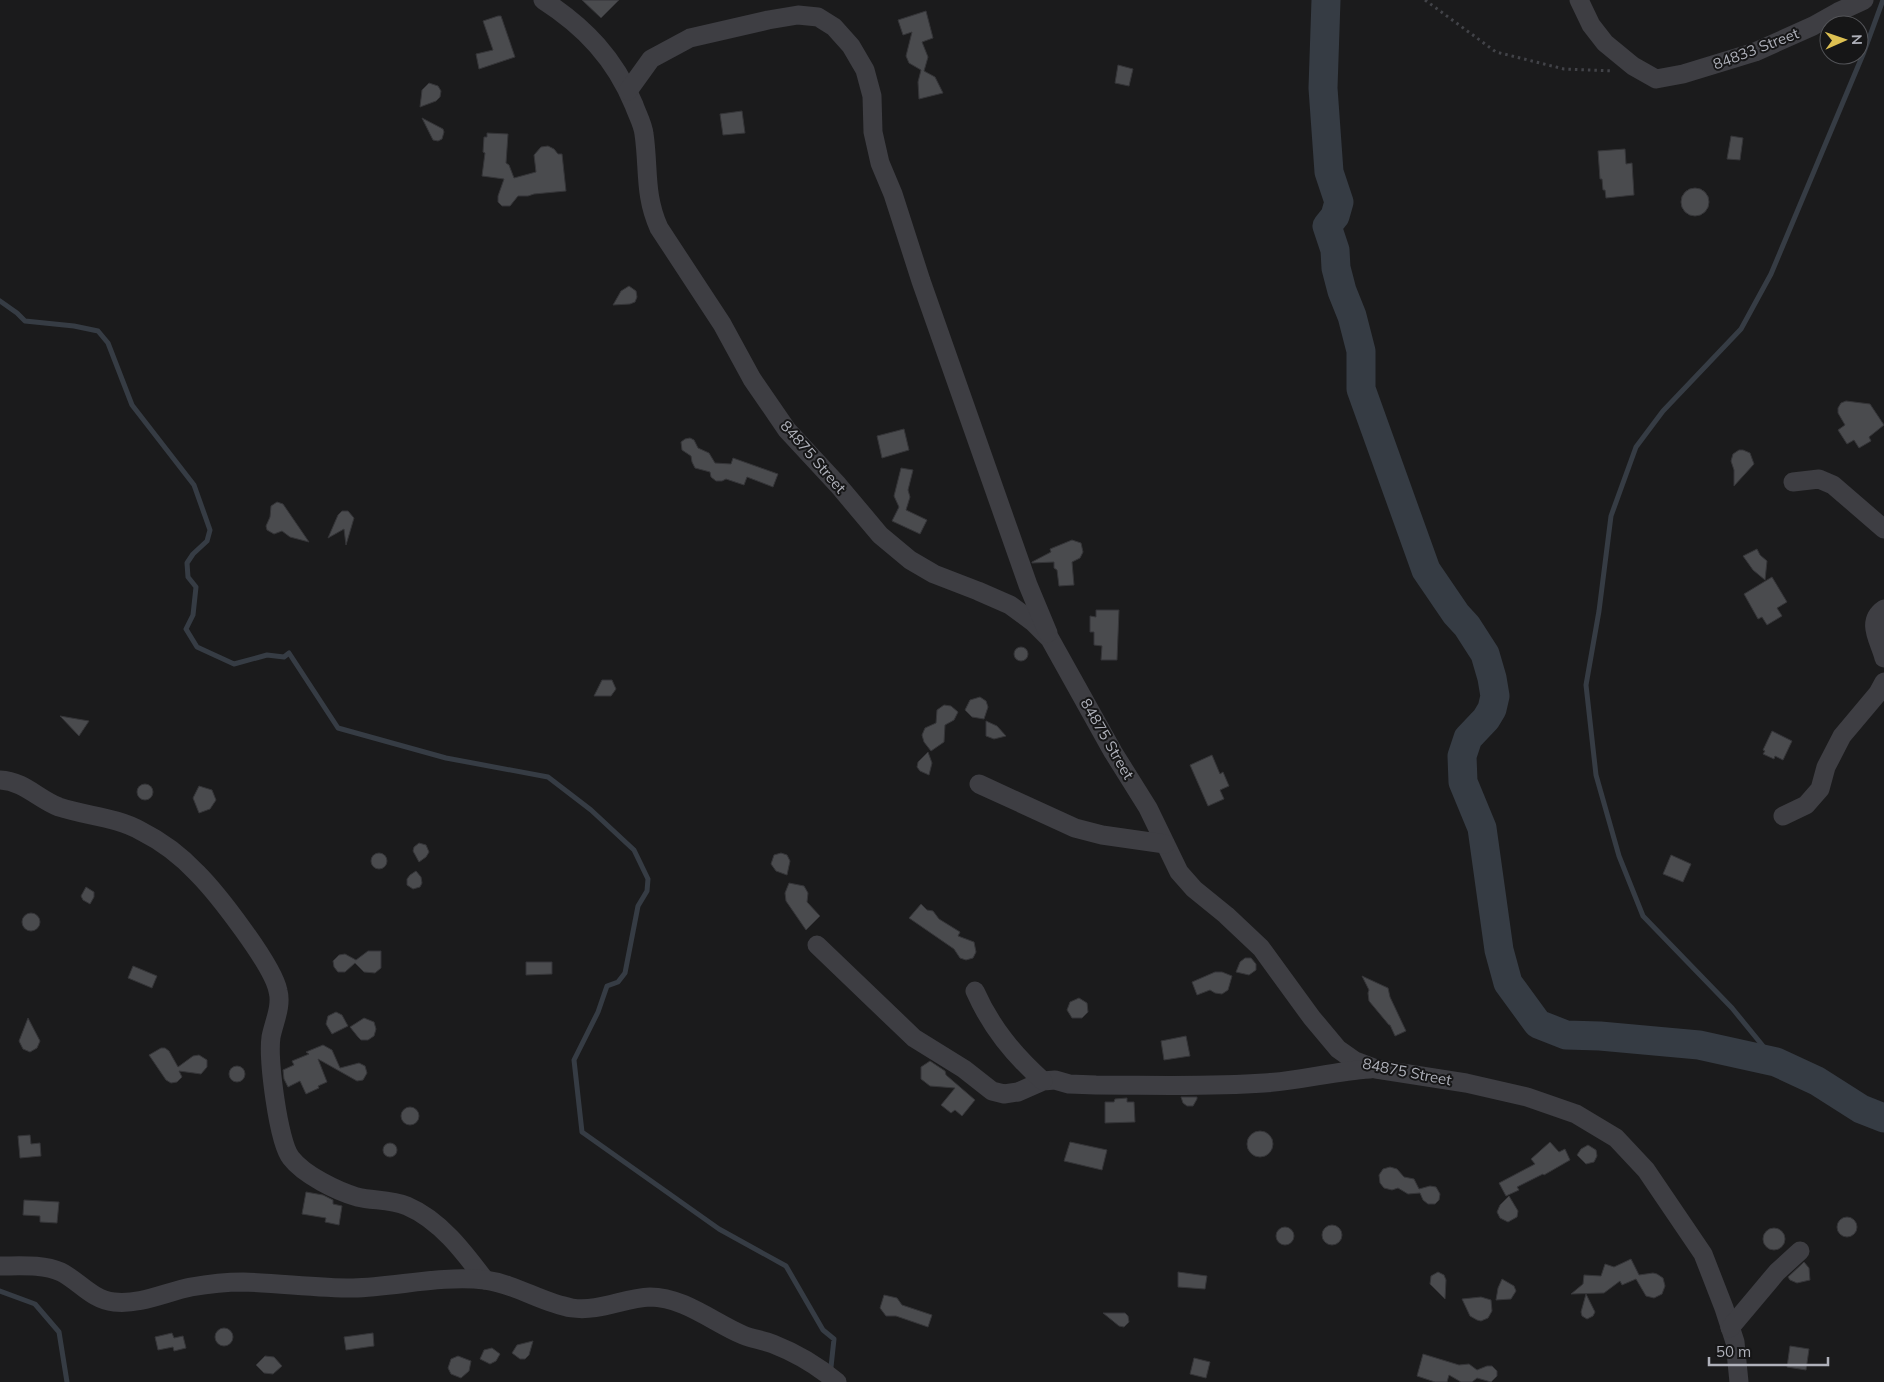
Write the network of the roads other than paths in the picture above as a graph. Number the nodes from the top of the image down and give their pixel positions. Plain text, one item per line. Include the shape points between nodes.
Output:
1 (543, 0) edge
2 (1579, 0) edge
3 (1863, 0) edge
4 (628, 90) junction
5 (1793, 482) dead end
6 (1884, 529) edge
7 (1884, 609) edge
8 (1050, 639) junction
9 (1884, 658) edge
10 (1884, 682) edge
11 (0, 780) edge
12 (979, 784) dead end
13 (1783, 816) dead end
14 (1165, 844) junction
15 (818, 945) dead end
16 (975, 991) dead end
17 (1376, 1069) junction
18 (1042, 1081) junction
19 (1800, 1251) dead end
20 (0, 1266) edge
21 (485, 1280) junction
22 (1730, 1328) junction
23 (836, 1382) edge
24 (1739, 1382) edge

1 - 4 street, 84875 Street via 564,13 600,48
2 - 3 street, 84833 Street via 1591,25 1605,43 1619,56 1656,79 1755,52
4 - 8 street, 84875 Street via 644,131 651,211 722,324 752,379 787,430 880,535 903,554 934,574 1010,605
4 - 8 street via 651,59 690,38 768,20 818,17 834,27 851,46 866,70 880,163 1028,585
5 - 6 street via 1819,479 1833,485
7 - 9 street via 1874,620
8 - 14 street, 84875 Street via 1148,808
10 - 13 street via 1842,736 1826,767 1820,789 1806,805
11 - 21 street via 27,787 58,806 140,829 197,872 249,939 278,991 270,1060 279,1125 290,1157 302,1169 327,1184 358,1197 392,1200 424,1216 455,1243
12 - 14 street via 1076,828
14 - 17 street, 84875 Street via 1194,889 1261,948 1338,1049 1355,1061
15 - 18 street via 914,1038 992,1091 1004,1094 1018,1092
16 - 18 street via 999,1035
17 - 18 street via 1265,1083 1096,1085
17 - 22 street, 84875 Street via 1466,1083 1527,1097 1576,1114 1616,1138 1646,1170 1703,1254
19 - 22 street
20 - 21 street via 50,1268 90,1294 113,1302 138,1301 191,1288 244,1282 354,1288
21 - 23 street via 574,1308 602,1307 650,1298 671,1300 744,1336 771,1343 797,1355
22 - 24 street, 84875 Street via 1735,1342

